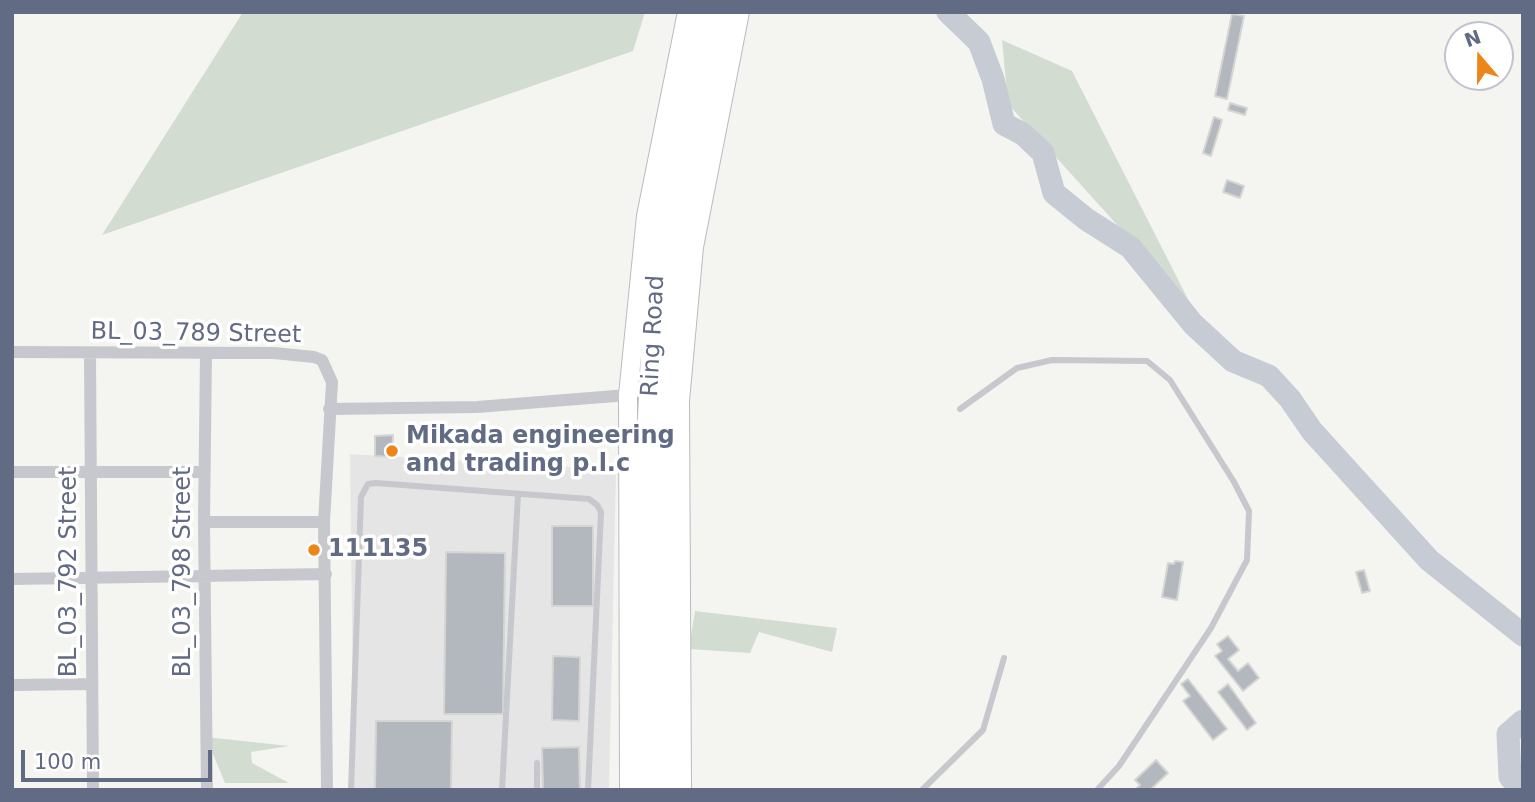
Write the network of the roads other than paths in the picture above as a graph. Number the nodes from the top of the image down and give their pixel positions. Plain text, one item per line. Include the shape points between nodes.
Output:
1 (688, 12) edge
2 (707, 12) edge
3 (724, 12) edge
4 (740, 12) edge
5 (12, 352) edge
6 (90, 354) junction
7 (206, 354) junction
8 (628, 395) junction
9 (329, 408) junction
10 (960, 409) dead end
11 (12, 472) edge
12 (204, 472) junction
13 (91, 473) junction
14 (518, 494) junction
15 (204, 522) junction
16 (324, 522) junction
17 (326, 574) junction
18 (204, 577) junction
19 (12, 579) edge
20 (91, 579) junction
21 (1004, 658) dead end
22 (91, 684) junction
23 (12, 685) edge
24 (537, 763) dead end
25 (93, 790) edge
26 (207, 790) edge
27 (327, 790) edge
28 (351, 790) edge
29 (502, 790) edge
30 (537, 790) edge
31 (588, 790) edge
32 (629, 790) edge
33 (646, 790) edge
34 (665, 790) edge
35 (682, 790) edge
36 (922, 790) edge
37 (1097, 790) edge

1 - 8 street, Ring Road via 646,216
2 - 33 highway, Ring Road via 672,165 656,282 646,490
3 - 34 highway, Ring Road via 686,198 669,331 664,445
4 - 35 street, Ring Road via 694,247 680,401
5 - 6 street, BL_03_789 Street
6 - 7 street, BL_03_789 Street
6 - 13 street, BL_03_792 Street
7 - 9 street, BL_03_789 Street via 314,356 322,360 332,382
7 - 12 street, BL_03_798 Street
8 - 9 street via 477,407
8 - 32 street, Ring Road
9 - 16 street
10 - 37 lane via 1017,368 1052,360 1147,361 1170,380 1249,512 1247,560 1211,628 1119,766
11 - 13 street
12 - 13 street
12 - 15 street, BL_03_798 Street
13 - 20 street, BL_03_792 Street
14 - 28 lane via 376,483 363,489
14 - 29 lane
14 - 31 lane via 589,499 601,512
15 - 16 street
15 - 18 street, BL_03_798 Street
16 - 17 street
17 - 18 street
17 - 27 street
18 - 20 street
18 - 26 street, BL_03_798 Street
19 - 20 street
20 - 22 street, BL_03_792 Street
21 - 36 lane via 983,730
22 - 23 street
22 - 25 street, BL_03_792 Street
24 - 30 lane

